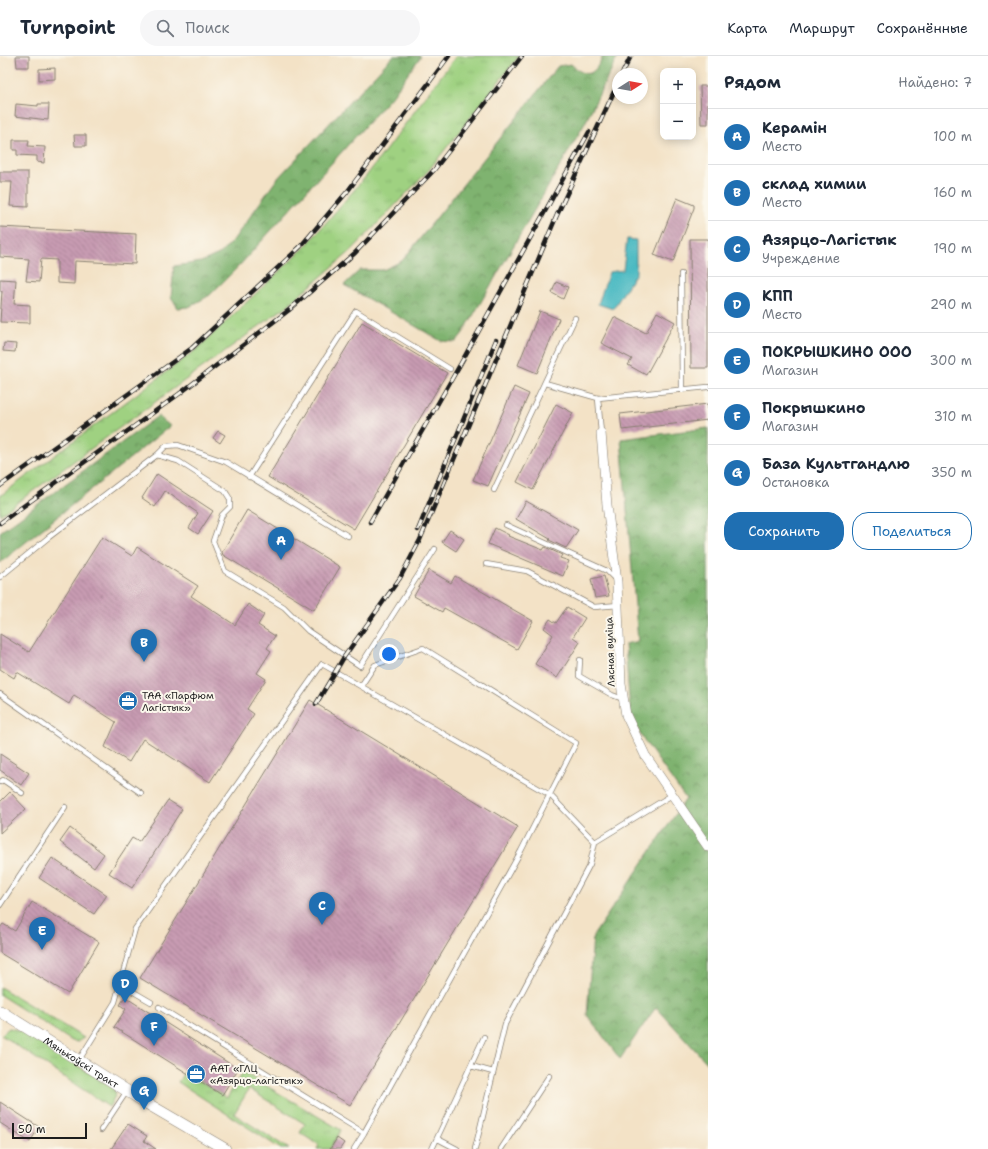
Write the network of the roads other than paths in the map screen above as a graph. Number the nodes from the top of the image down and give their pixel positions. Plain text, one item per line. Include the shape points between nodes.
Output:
1 (681, 274) dead end
2 (575, 318) dead end
3 (450, 369) dead end
4 (545, 383) junction
5 (708, 387) edge
6 (682, 390) junction
7 (598, 398) junction
8 (601, 433) joint
9 (157, 455) junction
10 (249, 477) junction
11 (494, 490) dead end
12 (506, 525) dead end
13 (348, 536) dead end
14 (435, 549) dead end
15 (486, 564) dead end
16 (0, 577) edge
17 (617, 582) junction
18 (619, 605) junction
19 (580, 660) dead end
20 (361, 686) junction
21 (0, 694) edge
22 (623, 699) junction
23 (0, 782) edge
24 (22, 793) dead end
25 (141, 793) dead end
26 (550, 795) junction
27 (672, 795) junction
28 (65, 807) dead end
29 (595, 842) junction
30 (708, 847) edge
31 (0, 905) edge
32 (120, 984) junction
33 (150, 1002) dead end
34 (159, 1007) dead end
35 (1, 1014) edge
36 (484, 1037) dead end
37 (79, 1060) junction
38 (471, 1066) junction
39 (493, 1072) junction
40 (550, 1076) dead end
41 (127, 1091) junction
42 (101, 1130) dead end
43 (364, 1133) junction
44 (438, 1139) junction
45 (225, 1149) edge
46 (354, 1149) edge
47 (432, 1149) edge
48 (457, 1149) edge
49 (475, 1149) edge
50 (502, 1149) edge

1 - 6 lane
2 - 4 lane
3 - 10 lane via 356,311
4 - 7 lane
4 - 11 lane
5 - 6 lane
6 - 7 lane
7 - 8 lane
8 - 17 street, Лясная вуліца
9 - 10 lane via 166,446 178,445 226,462
9 - 14 lane via 178,461 225,491 230,500 230,507 222,515 213,541 225,571 284,608 308,631 360,666
9 - 16 lane
10 - 13 lane
12 - 17 lane via 607,571
15 - 18 lane via 527,571 594,607
17 - 18 street, Лясная вуліца
18 - 22 street, Лясная вуліца
19 - 22 lane via 579,676
20 - 26 lane
20 - 26 lane via 374,665 423,648 576,743
20 - 32 lane via 322,664 135,929
21 - 25 lane
22 - 27 street, Лясная вуліца via 626,715 645,755
23 - 24 lane via 3,780
26 - 29 lane
26 - 43 lane
27 - 29 lane
27 - 30 street, Лясная вуліца
28 - 31 lane
29 - 39 lane via 590,864 505,1024
32 - 33 lane
32 - 37 lane via 115,1002
34 - 43 lane
35 - 37 street, Мянькоўскі тракт
36 - 38 lane
37 - 41 street, Мянькоўскі тракт
38 - 39 lane
38 - 44 lane
39 - 49 lane
40 - 50 lane
41 - 42 lane
41 - 45 street, Мянькоўскі тракт
43 - 46 lane
44 - 47 lane
44 - 48 lane

